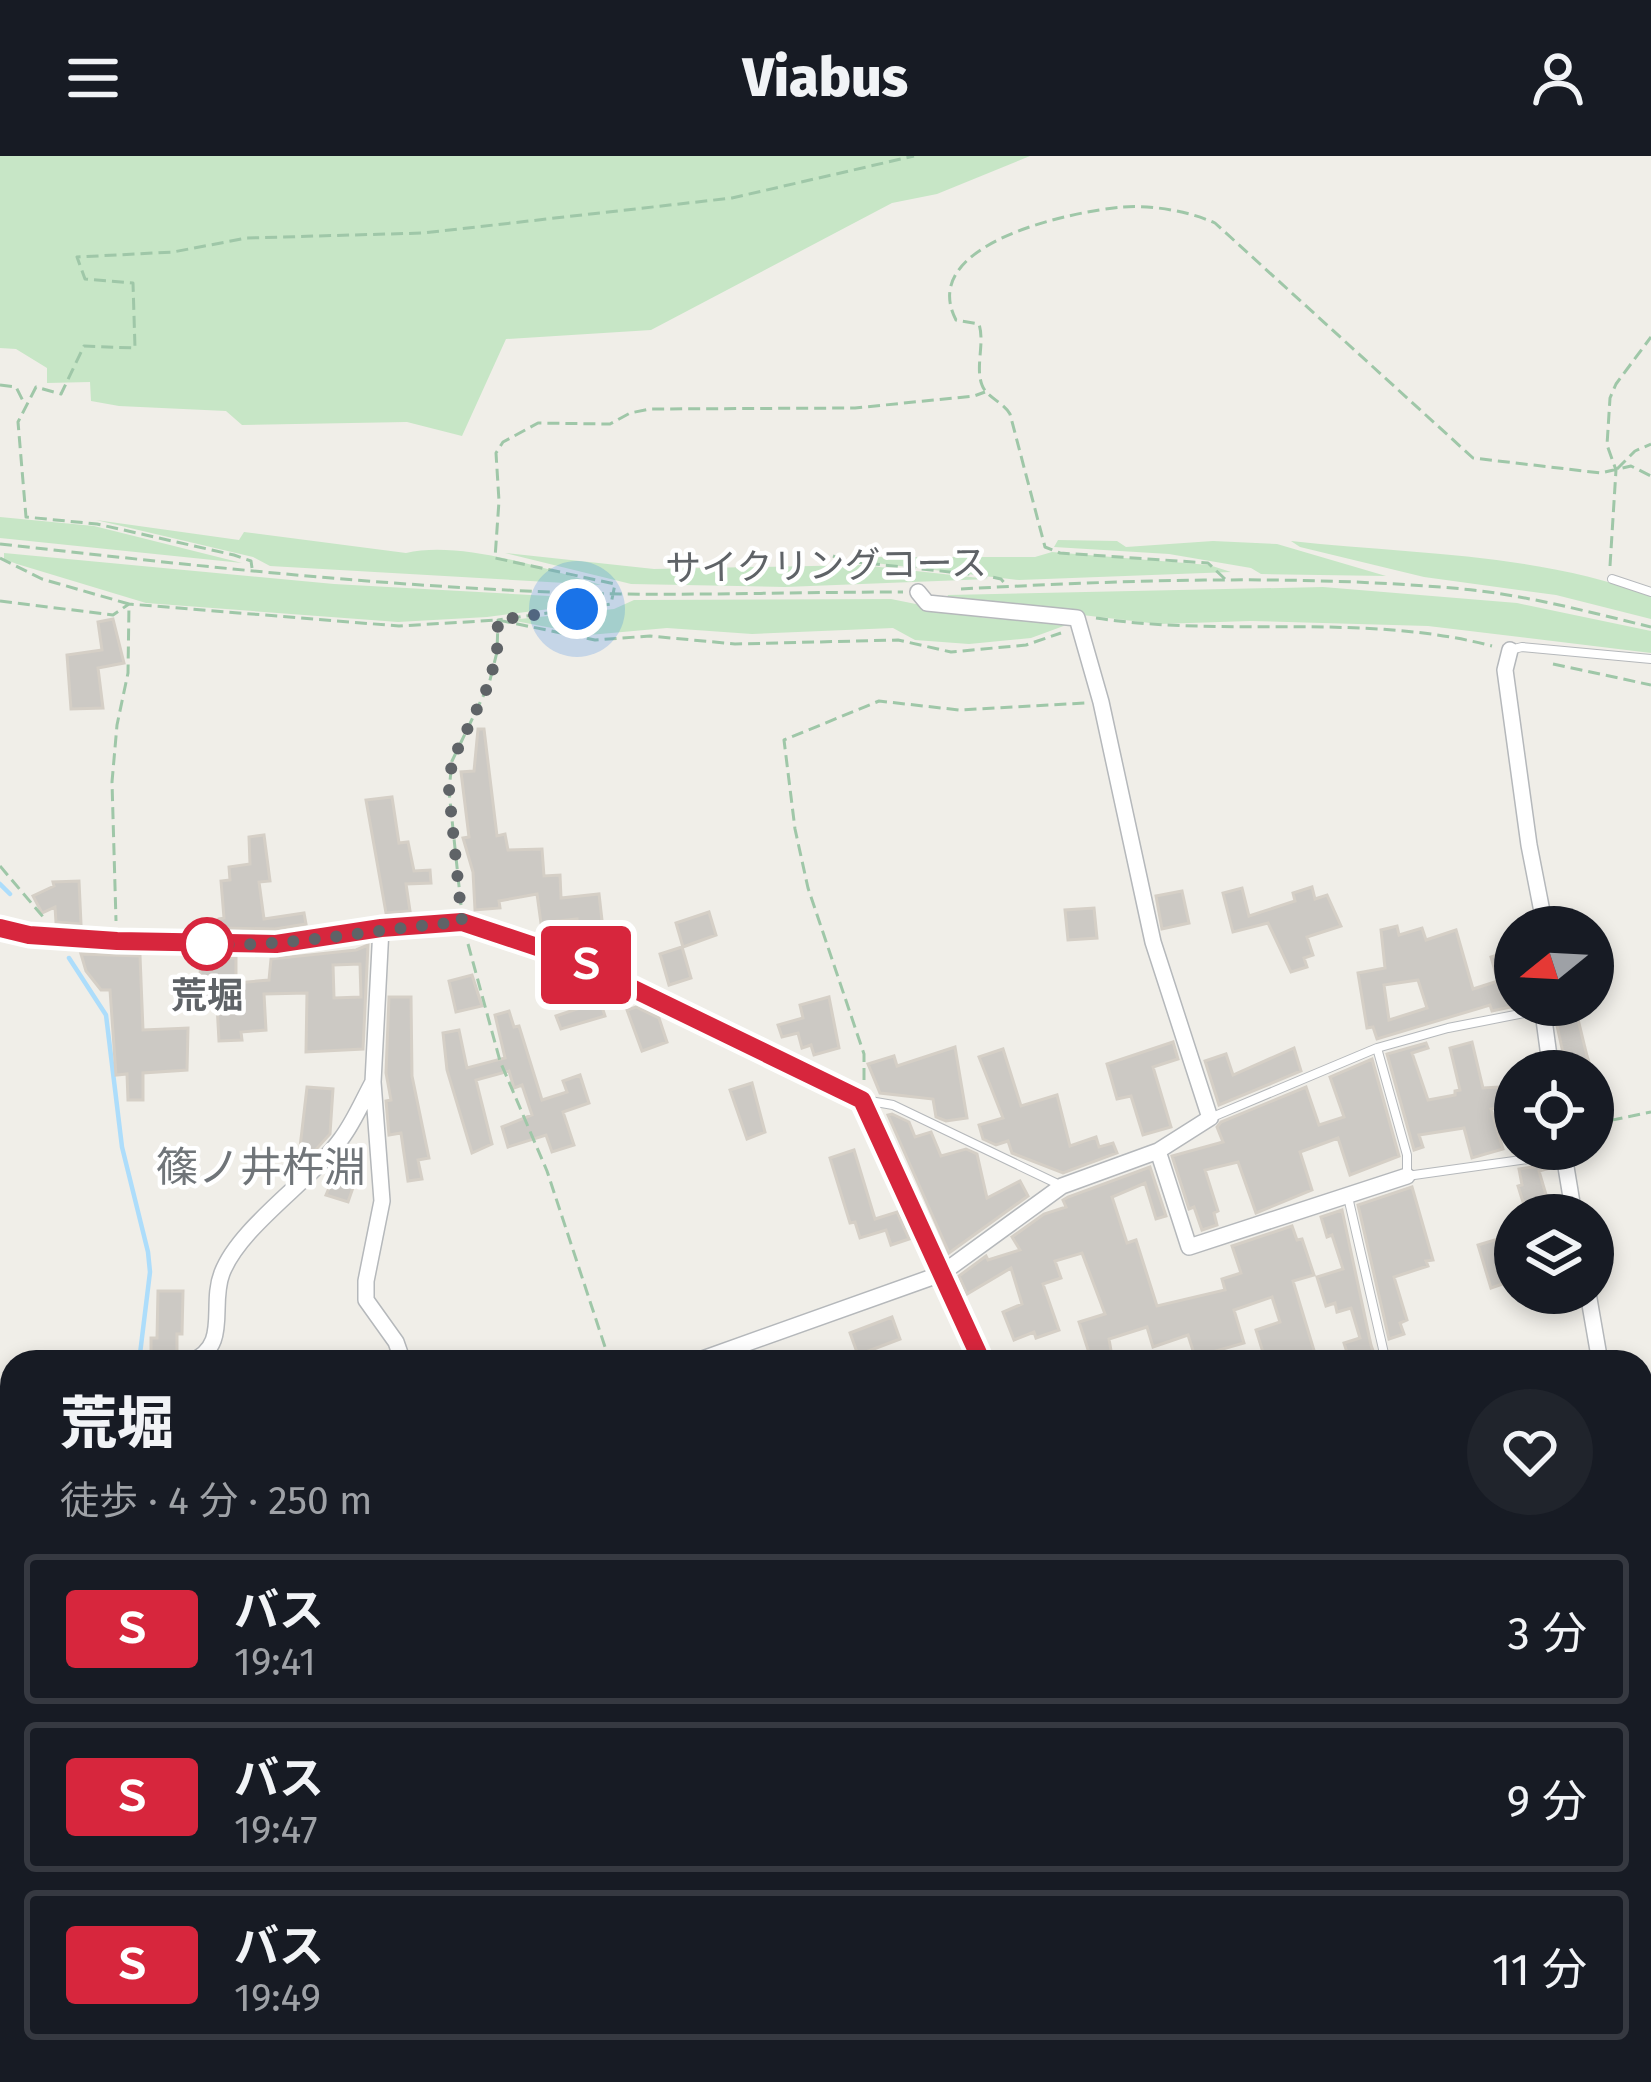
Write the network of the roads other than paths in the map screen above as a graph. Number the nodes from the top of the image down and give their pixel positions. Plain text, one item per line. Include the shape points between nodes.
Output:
1 (1612, 579) road end
2 (918, 592) road end
3 (1651, 592) edge
4 (1510, 650) joint
5 (1651, 659) edge
6 (1541, 906) edge
7 (0, 928) edge
8 (381, 928) junction
9 (1494, 1018) edge
10 (1377, 1048) junction
11 (373, 1082) junction
12 (862, 1100) junction
13 (1210, 1118) junction
14 (1158, 1151) junction
15 (1494, 1162) edge
16 (1407, 1175) junction
17 (1062, 1186) junction
18 (1348, 1197) junction
19 (941, 1274) junction
20 (1592, 1314) edge
21 (209, 1350) edge
22 (399, 1350) edge
23 (728, 1350) edge
24 (976, 1350) edge
25 (1383, 1350) edge
26 (1598, 1350) edge

1 - 3 lane
2 - 13 street via 927,603 1077,618 1153,942
4 - 5 lane
4 - 6 street via 1505,670
7 - 8 street via 61,938 276,944
8 - 11 street
8 - 12 street via 462,922 570,958
9 - 10 lane
10 - 13 lane
10 - 16 lane
11 - 21 street via 342,1138 223,1270
11 - 22 street via 382,1201 366,1300
12 - 17 lane via 892,1105
12 - 19 street
13 - 14 street
14 - 17 street
14 - 18 street via 1189,1247
15 - 16 lane
16 - 18 street
17 - 19 street
18 - 25 lane
19 - 23 street
19 - 24 street
20 - 26 street

